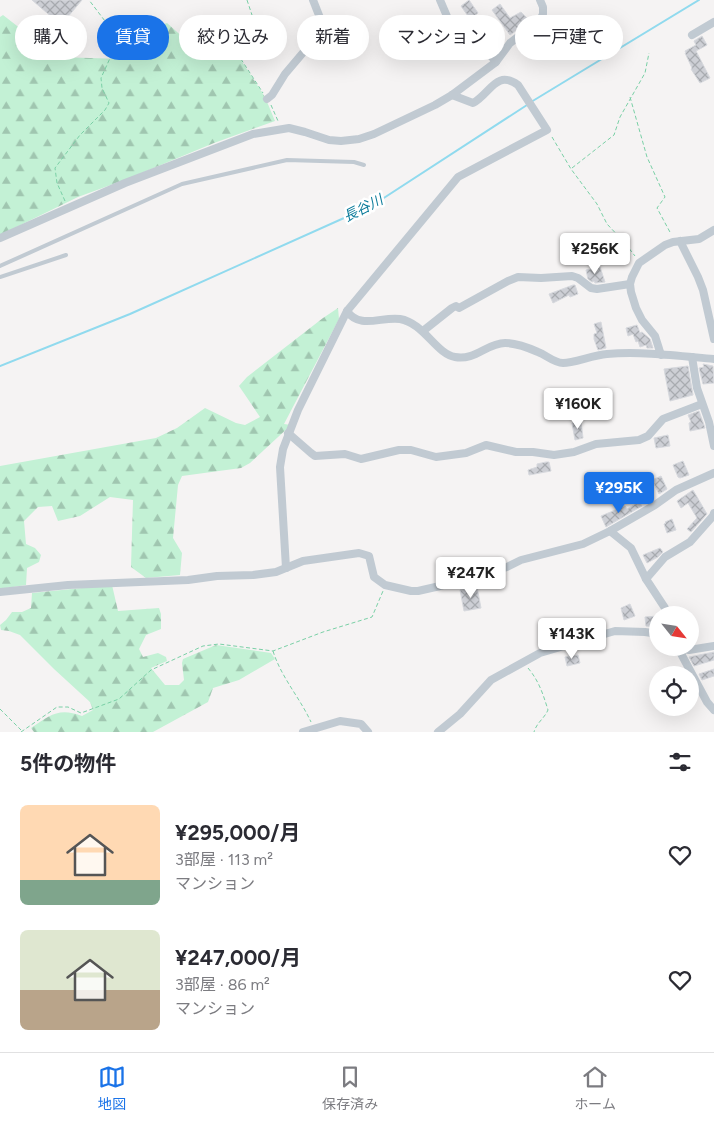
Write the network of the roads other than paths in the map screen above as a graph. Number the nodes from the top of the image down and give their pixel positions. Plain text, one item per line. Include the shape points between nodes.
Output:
1 (313, 0) edge
2 (440, 0) edge
3 (540, 0) edge
4 (714, 22) edge
5 (692, 35) dead end
6 (496, 62) junction
7 (452, 95) junction
8 (268, 99) road end
9 (364, 165) dead end
10 (714, 230) edge
11 (0, 238) edge
12 (677, 242) junction
13 (66, 255) dead end
14 (0, 266) edge
15 (0, 277) edge
16 (630, 284) junction
17 (346, 311) junction
18 (423, 331) junction
19 (714, 339) edge
20 (660, 355) junction
21 (692, 357) junction
22 (714, 358) edge
23 (702, 404) junction
24 (288, 433) junction
25 (714, 446) edge
26 (714, 473) edge
27 (714, 513) edge
28 (610, 531) junction
29 (286, 568) junction
30 (646, 579) junction
31 (0, 592) edge
32 (664, 606) edge
33 (649, 633) edge
34 (714, 646) edge
35 (699, 648) edge
36 (683, 656) edge
37 (714, 710) edge
38 (303, 732) edge
39 (368, 732) edge
40 (438, 732) edge

1 - 8 street via 322,23 320,34
2 - 6 street via 448,20 459,33 485,50
3 - 6 street via 543,14 540,20 510,43
4 - 5 street
6 - 7 street
7 - 11 street via 359,139 329,140 297,129 282,128 252,134
7 - 17 street via 473,103 496,82 511,79 518,84 545,126 458,177
9 - 14 lane via 287,160 182,184
10 - 12 street via 699,239
12 - 16 street via 665,246 639,264
12 - 19 street via 703,290
13 - 15 lane
16 - 18 street via 597,289 572,276 518,277 459,308 452,308
16 - 20 street via 636,308 655,336
17 - 18 street via 362,321 400,319
17 - 24 street
18 - 20 street via 440,350 458,358 471,357 504,343 537,351 562,363 610,354
20 - 21 street
21 - 22 street
21 - 23 street
23 - 24 street via 663,419 648,436 639,440 596,444 554,455 516,452 486,445 466,454 436,457 411,450 361,459 345,454 316,456
23 - 25 street via 710,422
24 - 29 street via 280,467
26 - 28 street via 676,490
27 - 30 street via 690,542 665,557
28 - 29 street via 583,544 521,560 479,576 411,591 385,585 374,577 369,556 358,553 303,560
28 - 30 street via 631,548
29 - 31 street via 254,575
30 - 32 street
33 - 40 street via 615,631 523,661 491,680 460,714
34 - 35 street
36 - 37 street
38 - 39 street via 340,722 361,724

